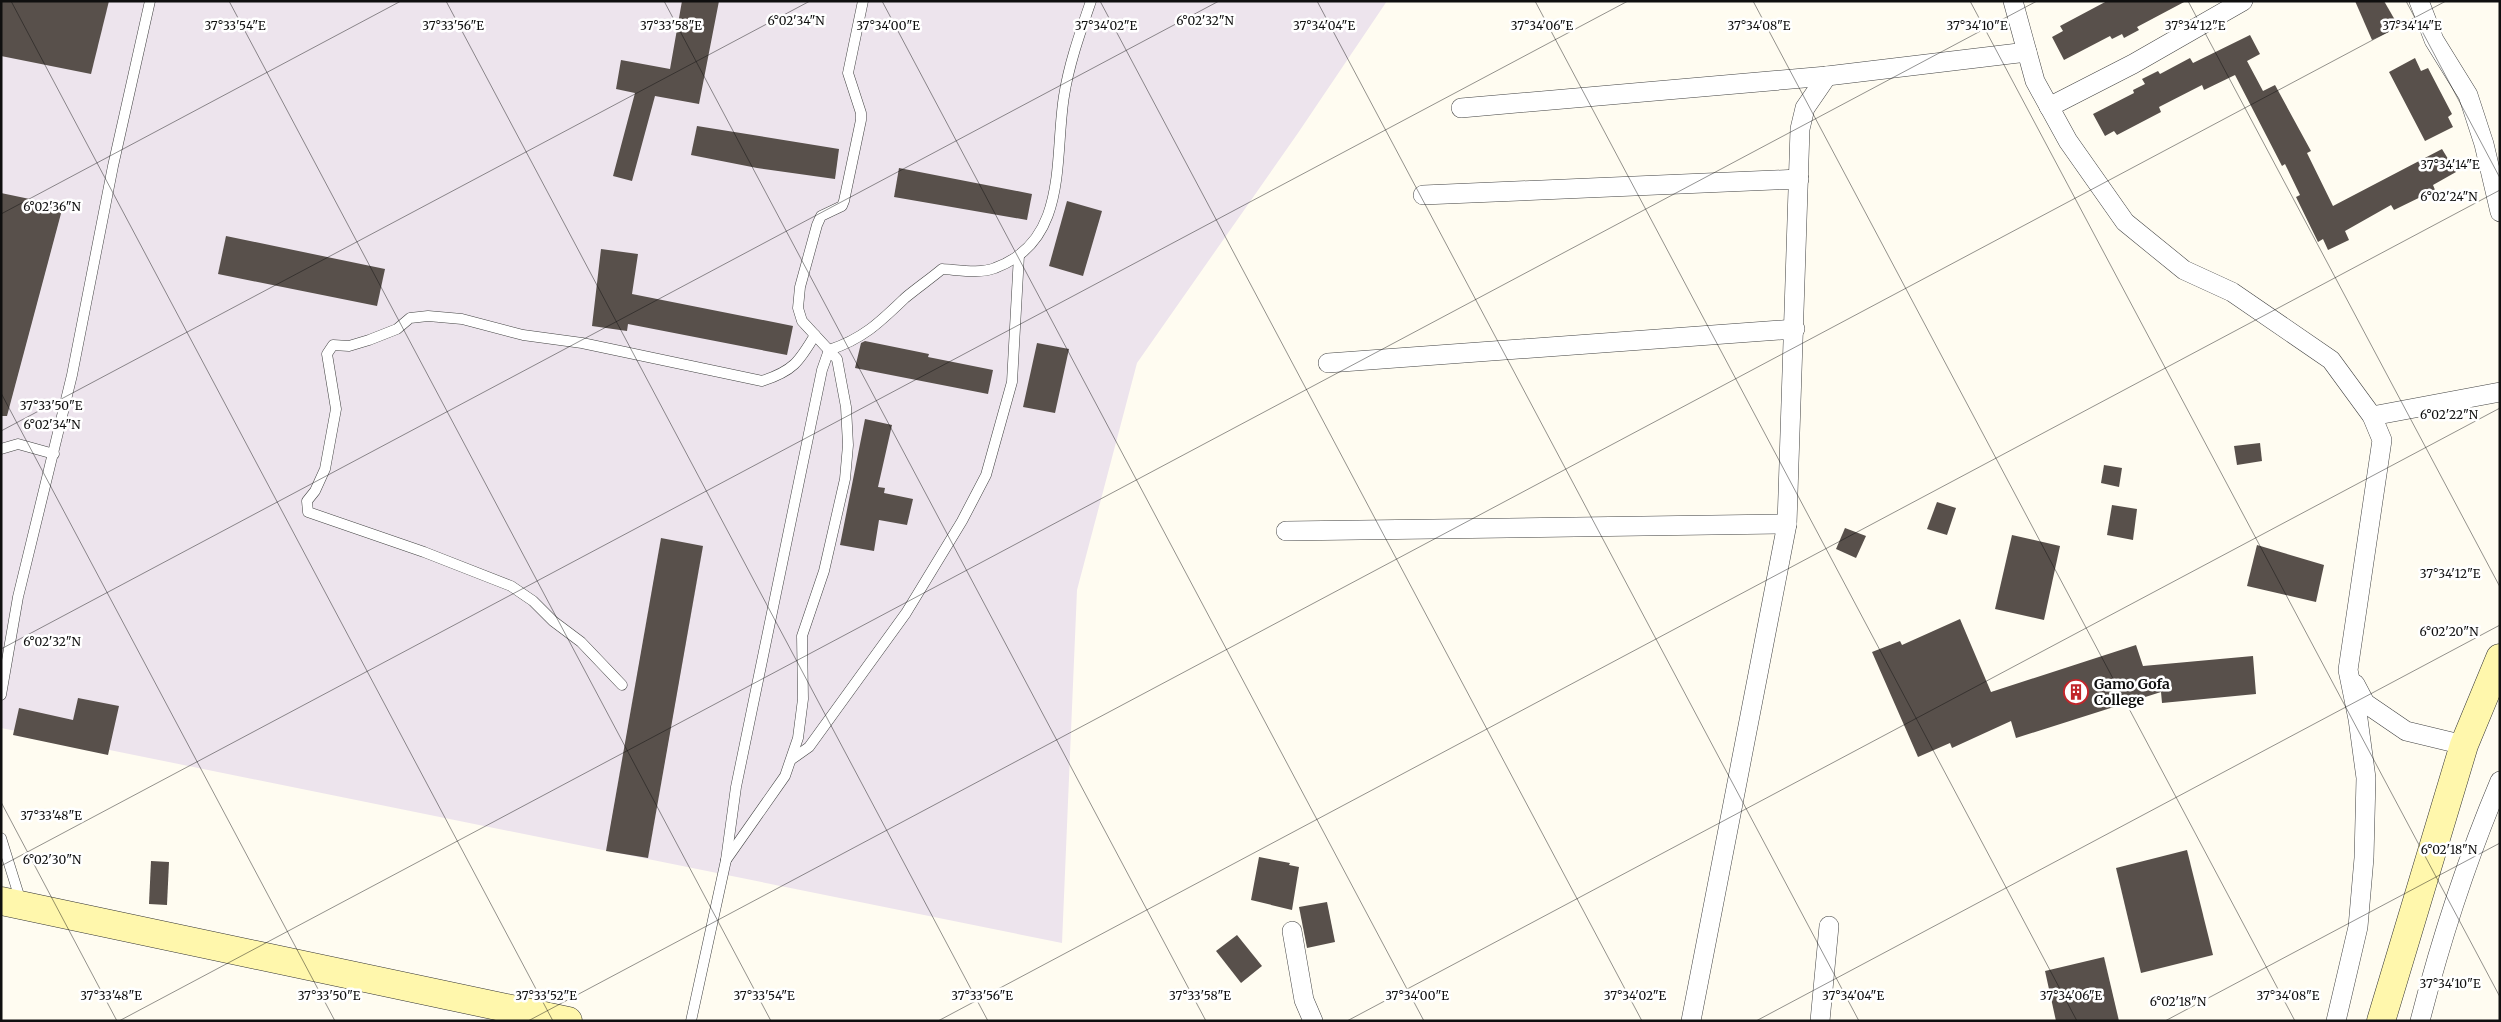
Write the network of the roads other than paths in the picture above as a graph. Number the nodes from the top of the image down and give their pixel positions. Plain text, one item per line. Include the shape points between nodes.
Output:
1 (150, 1) edge
2 (863, 1) edge
3 (1091, 1) edge
4 (2014, 1) edge
5 (2243, 1) edge
6 (2419, 1) edge
7 (2027, 52) junction
8 (1827, 76) junction
9 (2049, 106) junction
10 (1461, 108) dead end
11 (1799, 179) junction
12 (1423, 195) dead end
13 (2500, 212) edge
14 (1019, 255) junction
15 (1795, 329) junction
16 (815, 335) junction
17 (829, 350) junction
18 (1328, 364) dead end
19 (2500, 392) edge
20 (2372, 416) junction
21 (1, 449) edge
22 (54, 454) junction
23 (1787, 524) junction
24 (1286, 531) dead end
25 (2500, 658) edge
26 (2348, 670) junction
27 (622, 685) dead end
28 (1, 695) edge
29 (2464, 745) junction
30 (792, 758) junction
31 (2500, 781) edge
32 (1, 838) edge
33 (726, 860) junction
34 (12, 903) edge
35 (1829, 926) dead end
36 (1292, 931) dead end
37 (568, 1021) edge
38 (691, 1021) edge
39 (1313, 1021) edge
40 (1691, 1021) edge
41 (1820, 1021) edge
42 (2336, 1021) edge
43 (2381, 1021) edge
44 (2420, 1021) edge

1 - 22 lane
2 - 16 lane via 848,73 861,120 844,201 842,206 821,216 800,287 798,308 802,321
3 - 14 lane via 1070,65 1053,203 1038,238
4 - 7 street
5 - 9 street via 2133,64
6 - 13 street via 2434,40 2468,95 2484,144
7 - 8 street
7 - 9 street via 2035,81
8 - 10 street
8 - 11 street via 1805,108 1800,129
9 - 20 street via 2068,141 2124,222 2184,270 2232,292 2331,360
11 - 12 street
11 - 15 street
14 - 17 lane via 995,268 972,271 942,269 875,327 847,344
14 - 30 lane via 1012,382 986,476 906,613 809,747
15 - 18 street
15 - 23 street
16 - 17 lane
16 - 27 lane via 802,357 784,374 762,381 582,343 523,335 462,319 428,316 410,318 397,329 369,340 349,346 333,345 327,354 336,409 325,469 315,491 306,501 308,512 511,586 580,642
17 - 30 lane via 837,359 846,408 848,445 845,479 824,571 802,636 803,698
17 - 33 lane via 822,370 738,777
19 - 20 street
20 - 26 street via 2382,440
21 - 22 lane via 18,444
22 - 28 lane via 18,596
23 - 24 street
23 - 40 street
25 - 29 street
26 - 29 street via 2365,703 2386,719 2406,731
26 - 42 street via 2366,778 2364,858 2358,927
29 - 43 street
30 - 33 lane via 785,776
31 - 44 street via 2474,842 2435,961
32 - 34 lane
33 - 38 lane
34 - 37 street
35 - 41 street
36 - 39 street via 1304,1000

